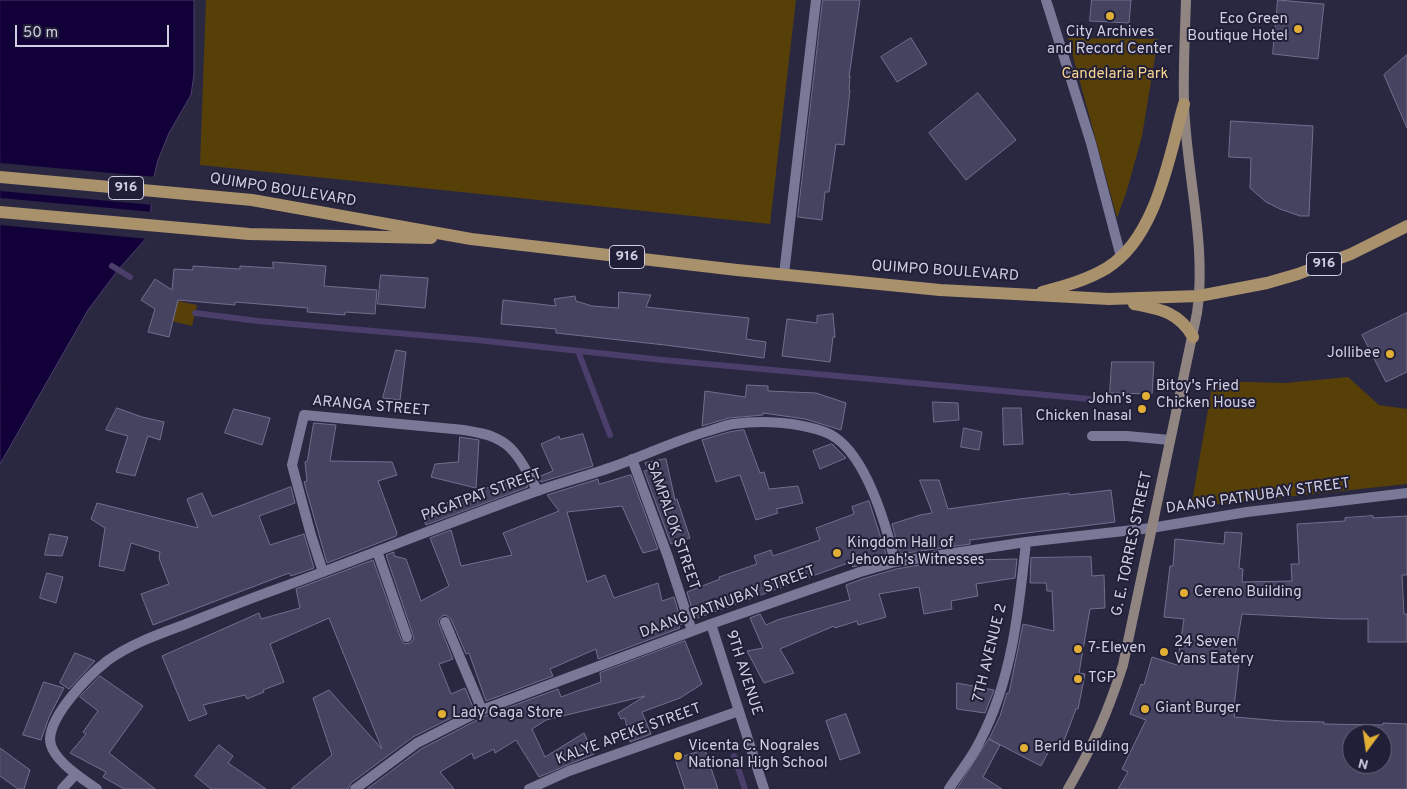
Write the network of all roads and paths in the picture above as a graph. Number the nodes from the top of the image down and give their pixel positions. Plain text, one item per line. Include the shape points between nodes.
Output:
1 (816, 0) edge
2 (1046, 0) edge
3 (1186, 0) edge
4 (1184, 104) junction
5 (0, 177) edge
6 (0, 212) edge
7 (1407, 226) edge
8 (471, 239) junction
9 (1121, 256) junction
10 (784, 274) junction
11 (1030, 295) junction
12 (1199, 296) junction
13 (1109, 300) junction
14 (1193, 337) junction
15 (1092, 436) dead end
16 (1170, 440) junction
17 (632, 459) junction
18 (538, 491) junction
19 (1407, 493) edge
20 (1151, 528) junction
21 (1026, 542) junction
22 (377, 551) junction
23 (894, 562) junction
24 (323, 572) junction
25 (445, 622) dead end
26 (711, 624) junction
27 (692, 631) junction
28 (406, 637) dead end
29 (482, 710) junction
30 (739, 710) junction
31 (76, 774) junction
32 (62, 789) edge
33 (97, 789) edge
34 (355, 789) edge
35 (529, 789) edge
36 (764, 789) edge
37 (949, 789) edge
38 (1068, 789) edge

1 - 10 street
2 - 9 street via 1091,143
3 - 4 main road, G. E. TORRES STREET
4 - 9 main road via 1152,211 1141,232
4 - 12 main road, G. E. TORRES STREET via 1200,261
5 - 8 main road, QUIMPO BOULEVARD / 916 via 252,200
6 - 8 main road, QUIMPO BOULEVARD / 916 via 249,234
7 - 12 main road, QUIMPO BOULEVARD / 916 via 1351,254 1298,274
8 - 10 main road, QUIMPO BOULEVARD / 916
9 - 11 main road via 1109,267 1082,280
10 - 11 main road, QUIMPO BOULEVARD / 916 via 940,290
11 - 13 main road, QUIMPO BOULEVARD / 916
12 - 13 main road, QUIMPO BOULEVARD / 916
12 - 14 main road, G. E. TORRES STREET
13 - 14 main road via 1168,313 1180,320
14 - 16 main road, G. E. TORRES STREET
15 - 16 street
16 - 20 main road, G. E. TORRES STREET
17 - 18 street, PAGATPAT STREET
17 - 23 street, PAGATPAT STREET via 732,424 783,424 826,433 852,453 870,484 888,533
17 - 27 street, SAMPALOK STREET
18 - 22 street, PAGATPAT STREET
18 - 24 street, ARANGA STREET via 514,451 502,441 484,434 304,415 292,465
19 - 20 street, DAANG PATNUBAY STREET via 1247,512
20 - 21 street, DAANG PATNUBAY STREET
20 - 38 main road, G. E. TORRES STREET via 1121,673 1100,730
21 - 23 street, DAANG PATNUBAY STREET
21 - 37 street, 7TH AVENUE 2 via 1012,646 996,700 980,742
22 - 24 street, PAGATPAT STREET
22 - 28 street
23 - 26 street, DAANG PATNUBAY STREET via 812,587
24 - 31 street, PAGATPAT STREET via 146,639 108,661 61,711 52,728 51,747
25 - 29 street
26 - 27 street, DAANG PATNUBAY STREET
26 - 30 street, 9TH AVENUE
27 - 29 street, DAANG PATNUBAY STREET
29 - 34 street, DAANG PATNUBAY STREET via 416,743
30 - 35 street, KALYE APEKE STREET via 569,771
30 - 36 street, 9TH AVENUE
31 - 32 street
31 - 33 street

